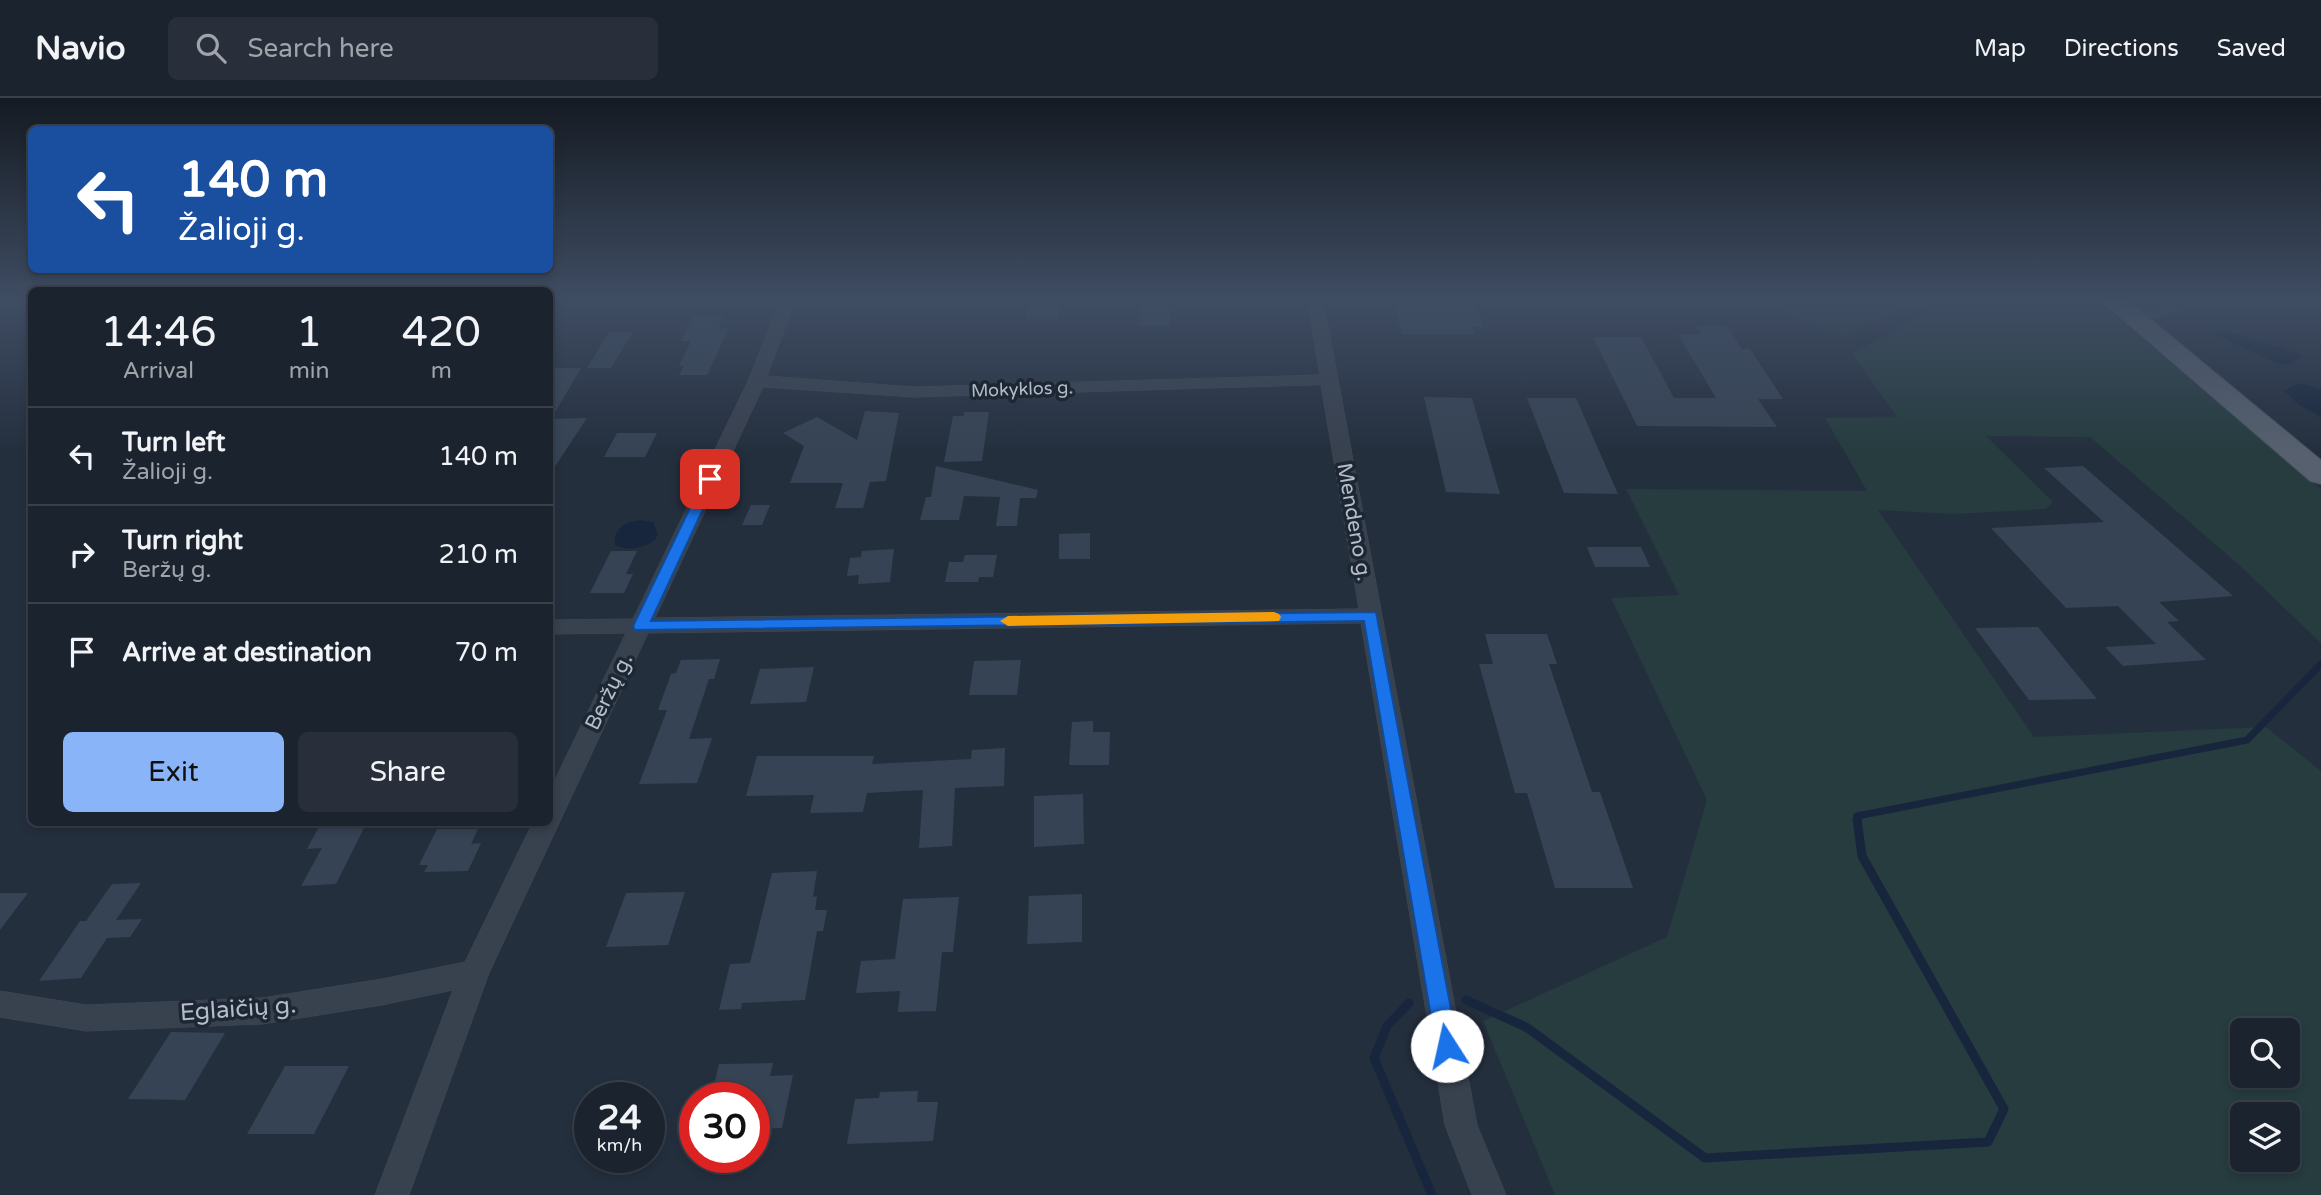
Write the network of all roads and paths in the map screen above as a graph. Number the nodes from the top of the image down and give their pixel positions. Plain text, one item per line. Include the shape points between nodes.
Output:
1 (769, 350) edge
2 (1324, 350) edge
3 (2173, 350) edge
4 (1329, 380) junction
5 (757, 381) junction
6 (2321, 475) edge
7 (1371, 616) junction
8 (641, 626) junction
9 (553, 627) edge
10 (553, 810) edge
11 (545, 826) edge
12 (474, 973) junction
13 (0, 1004) edge
14 (392, 1195) edge
15 (1489, 1195) edge

1 - 5 street, Beržų g.
2 - 4 street, Mendeno g.
3 - 6 main road
4 - 5 street, Mokyklos g. via 914,392
4 - 7 street, Mendeno g.
5 - 8 street, Beržų g.
7 - 8 street
7 - 15 street, Mendeno g. via 1461,1125
8 - 9 street
8 - 10 street, Beržų g.
11 - 12 street
12 - 13 street, Eglaičių g. via 262,1011 86,1018
12 - 14 street

